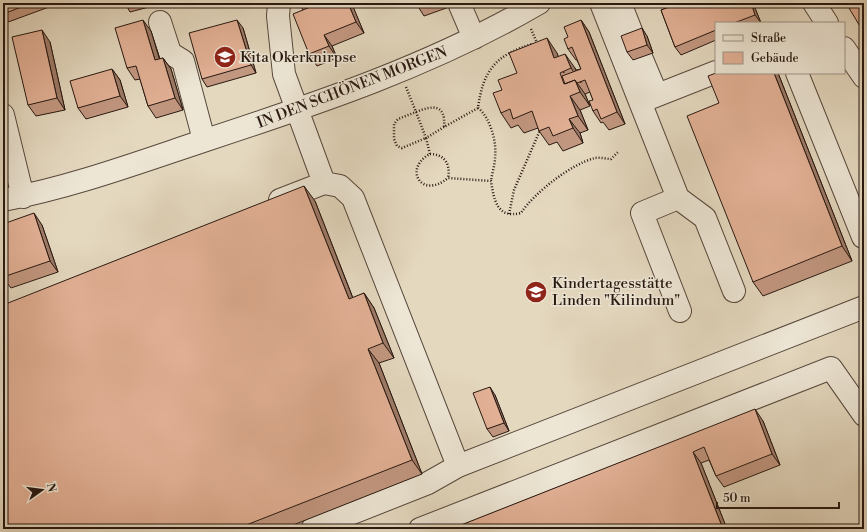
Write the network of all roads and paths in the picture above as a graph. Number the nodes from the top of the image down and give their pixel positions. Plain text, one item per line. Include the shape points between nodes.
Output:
1 (279, 3) edge
2 (459, 3) edge
3 (539, 3) edge
4 (601, 3) edge
5 (620, 3) edge
6 (814, 3) edge
7 (160, 22) dead end
8 (826, 22) edge
9 (474, 38) junction
10 (541, 47) edge
11 (845, 49) edge
12 (399, 72) junction
13 (715, 72) edge
14 (797, 74) edge
15 (864, 77) edge
16 (648, 98) junction
17 (478, 108) junction
18 (298, 110) junction
19 (416, 112) junction
20 (3, 115) edge
21 (542, 126) edge
22 (444, 127) junction
23 (426, 138) junction
24 (204, 140) junction
25 (619, 151) dead end
26 (430, 154) junction
27 (448, 178) junction
28 (491, 181) junction
29 (324, 183) junction
30 (678, 198) junction
31 (13, 199) edge
32 (265, 206) edge
33 (509, 214) junction
34 (863, 237) dead end
35 (734, 291) dead end
36 (864, 307) edge
37 (680, 311) dead end
38 (862, 409) edge
39 (458, 466) junction
40 (312, 529) edge
41 (420, 529) edge

1 - 18 street via 284,74
2 - 9 street
3 - 9 street, IN DEN SCHÖNEN MORGEN
4 - 16 street
5 - 16 street via 638,49
6 - 8 street
7 - 24 street via 170,53 183,61
9 - 12 street, IN DEN SCHÖNEN MORGEN
10 - 17 path via 537,43 501,58 489,72 480,92
11 - 15 street
12 - 18 street, IN DEN SCHÖNEN MORGEN
12 - 19 path
13 - 16 street
14 - 34 street
16 - 30 street
17 - 22 path
17 - 28 path via 485,117 494,141 496,156
18 - 24 street, IN DEN SCHÖNEN MORGEN
18 - 29 street
19 - 22 path via 429,107 442,111 445,118
19 - 23 path
19 - 23 path via 394,124 394,139 402,148
20 - 31 street
21 - 33 path via 514,190
22 - 23 path
23 - 26 path
24 - 31 street, IN DEN SCHÖNEN MORGEN via 66,186
25 - 33 path via 611,159 596,158 578,166 545,186 521,213
26 - 27 path via 438,154 448,164
26 - 27 path via 422,158 417,165 419,179 431,187
27 - 28 path
28 - 33 path via 498,207
29 - 32 street
29 - 39 street via 340,186 353,198
30 - 35 street via 705,218
30 - 37 street via 642,213
36 - 39 street
38 - 41 street via 832,368
39 - 40 street via 428,483

